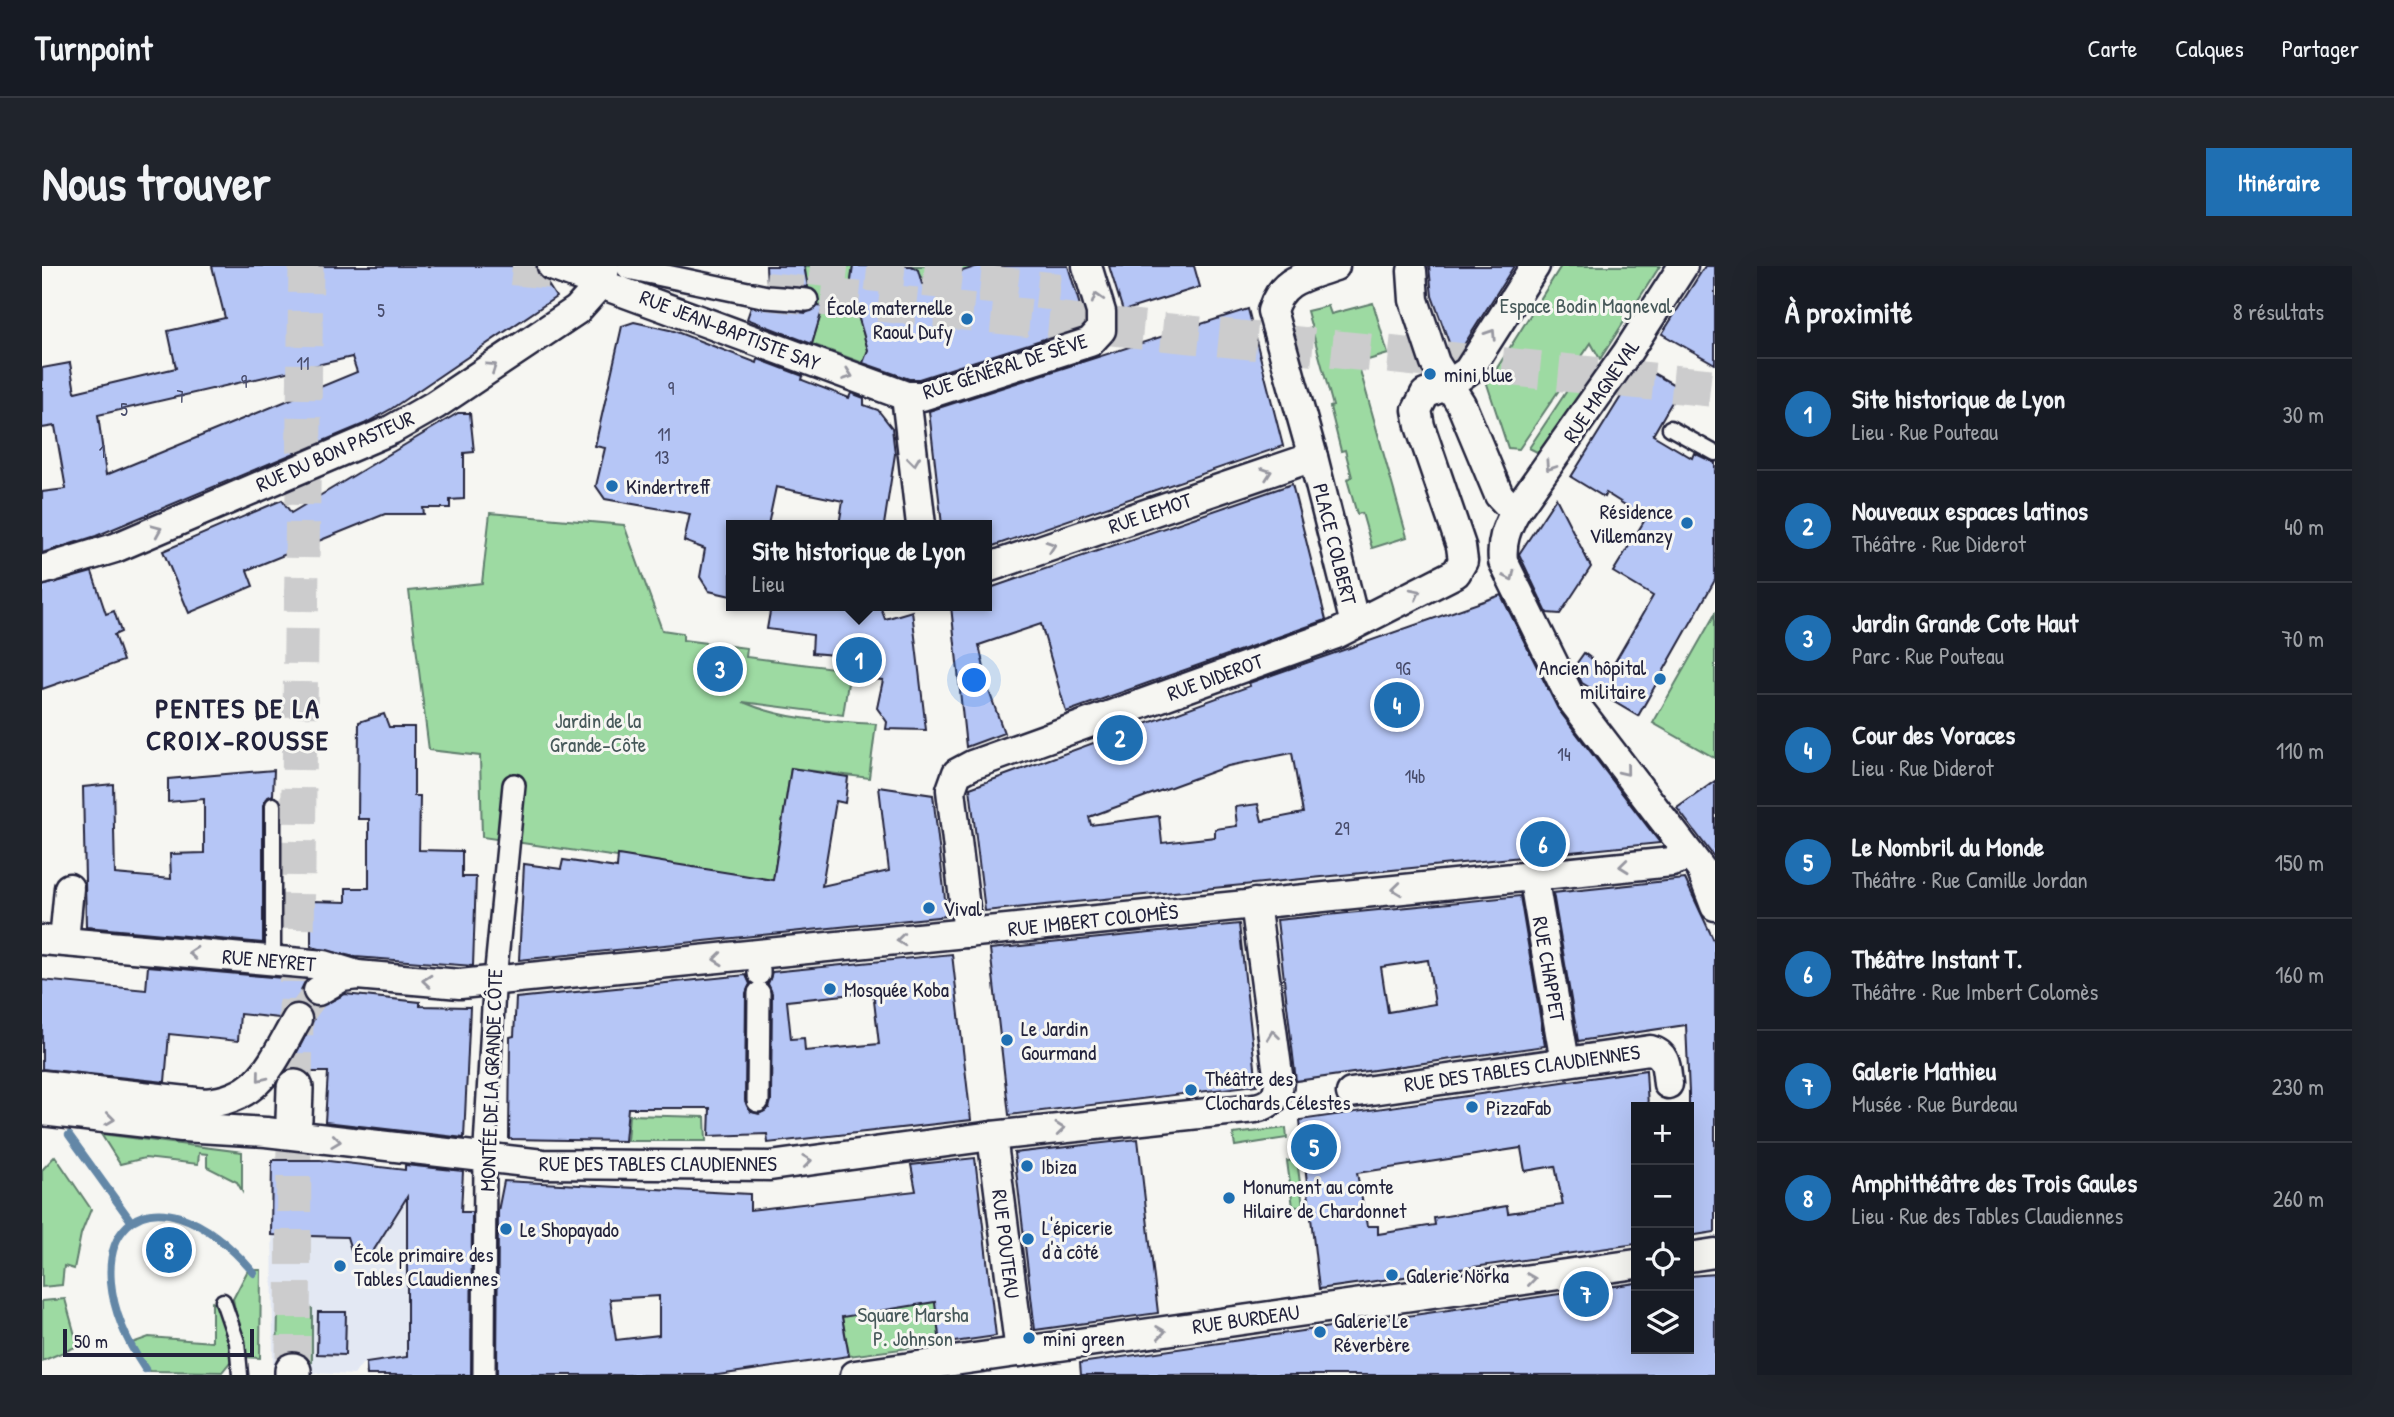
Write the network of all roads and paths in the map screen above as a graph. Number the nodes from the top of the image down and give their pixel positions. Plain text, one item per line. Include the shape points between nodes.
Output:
1 (552, 266) edge
2 (1087, 266) edge
3 (1335, 266) edge
4 (1535, 266) edge
5 (1682, 266) edge
6 (1412, 271) dead end
7 (612, 272) edge
8 (807, 300) dead end
9 (1448, 385) junction
10 (906, 397) junction
11 (1670, 428) dead end
12 (1715, 453) edge
13 (1313, 457) junction
14 (1515, 512) junction
15 (920, 520) edge
16 (992, 566) edge
17 (42, 570) edge
18 (1355, 624) junction
19 (514, 785) dead end
20 (273, 805) dead end
21 (1690, 855) junction
22 (1533, 875) junction
23 (69, 888) dead end
24 (1255, 903) junction
25 (1715, 906) edge
26 (968, 933) junction
27 (53, 941) edge
28 (273, 960) junction
29 (357, 975) junction
30 (759, 979) dead end
31 (495, 982) junction
32 (318, 991) tunnel mouth
33 (297, 1019) tunnel mouth
34 (1565, 1062) junction
35 (42, 1084) edge
36 (1668, 1084) dead end
37 (1351, 1093) dead end
38 (758, 1101) dead end
39 (42, 1111) edge
40 (992, 1136) junction
41 (485, 1158) junction
42 (1715, 1253) edge
43 (1694, 1256) edge
44 (1631, 1265) edge
45 (223, 1301) dead end
46 (1020, 1352) junction
47 (240, 1375) edge
48 (484, 1375) edge
49 (855, 1375) edge

1 - 7 street, RUE JEAN-BAPTISTE SAY
10 -> 2 street, RUE GÉNÉRAL DE SÈVE via 922,396 1090,342 1101,330 1101,313
3 - 13 street, PLACE COLBERT via 1278,291 1272,311
9 -> 4 street, PLACE COLBERT via 1468,371
5 -> 14 street, RUE MAGNEVAL via 1627,354
6 - 9 street via 1414,300 1435,363
7 - 8 street
7 -> 10 street, RUE JEAN-BAPTISTE SAY
17 -> 7 street, RUE DU BON PASTEUR via 115,548 391,430 565,319
9 - 14 street via 1461,404 1499,495
18 -> 9 street, PLACE COLBERT via 1456,573 1463,561 1418,410 1425,394
10 -> 15 street
11 - 12 lane
16 -> 13 street, RUE LEMOT
13 - 18 street, PLACE COLBERT
14 -> 21 street, RUE MAGNEVAL via 1504,535 1503,561 1529,617 1577,708
18 - 26 street, RUE DIDEROT via 957,774 951,790
19 - 31 street, MONTÉE DE LA GRANDE CÔTE
20 - 28 lane
21 -> 22 street, RUE IMBERT COLOMÈS via 1672,862
21 - 25 street, RUE MAGNEVAL via 1701,869
22 -> 24 street, RUE IMBERT COLOMÈS
22 - 34 street, RUE CHAPPET
23 - 27 street
24 - 26 street, RUE IMBERT COLOMÈS
40 -> 24 street, RUE DES TABLES CLAUDIENNES via 1152,1127 1272,1101 1279,1082
26 -> 31 street, RUE IMBERT COLOMÈS
28 -> 27 street, RUE NEYRET
28 - 29 street, RUE NEYRET via 324,965
31 -> 29 street, RUE NEYRET via 460,984
29 - 32 street via 342,977
30 - 38 street
31 - 41 street, MONTÉE DE LA GRANDE CÔTE
33 -> 35 street via 262,1079 239,1096 222,1101 205,1103
34 - 36 street, RUE DES TABLES CLAUDIENNES via 1650,1049 1664,1058
34 - 37 street, RUE DES TABLES CLAUDIENNES
39 -> 41 street, RUE DES TABLES CLAUDIENNES
41 -> 40 street, RUE DES TABLES CLAUDIENNES via 543,1164 770,1166
40 - 46 street, RUE POUTEAU
41 - 48 street, MONTÉE DE LA GRANDE CÔTE
42 - 43 street
46 -> 44 street, RUE BURDEAU
45 - 47 lane via 237,1342
46 - 49 street, RUE BURDEAU

